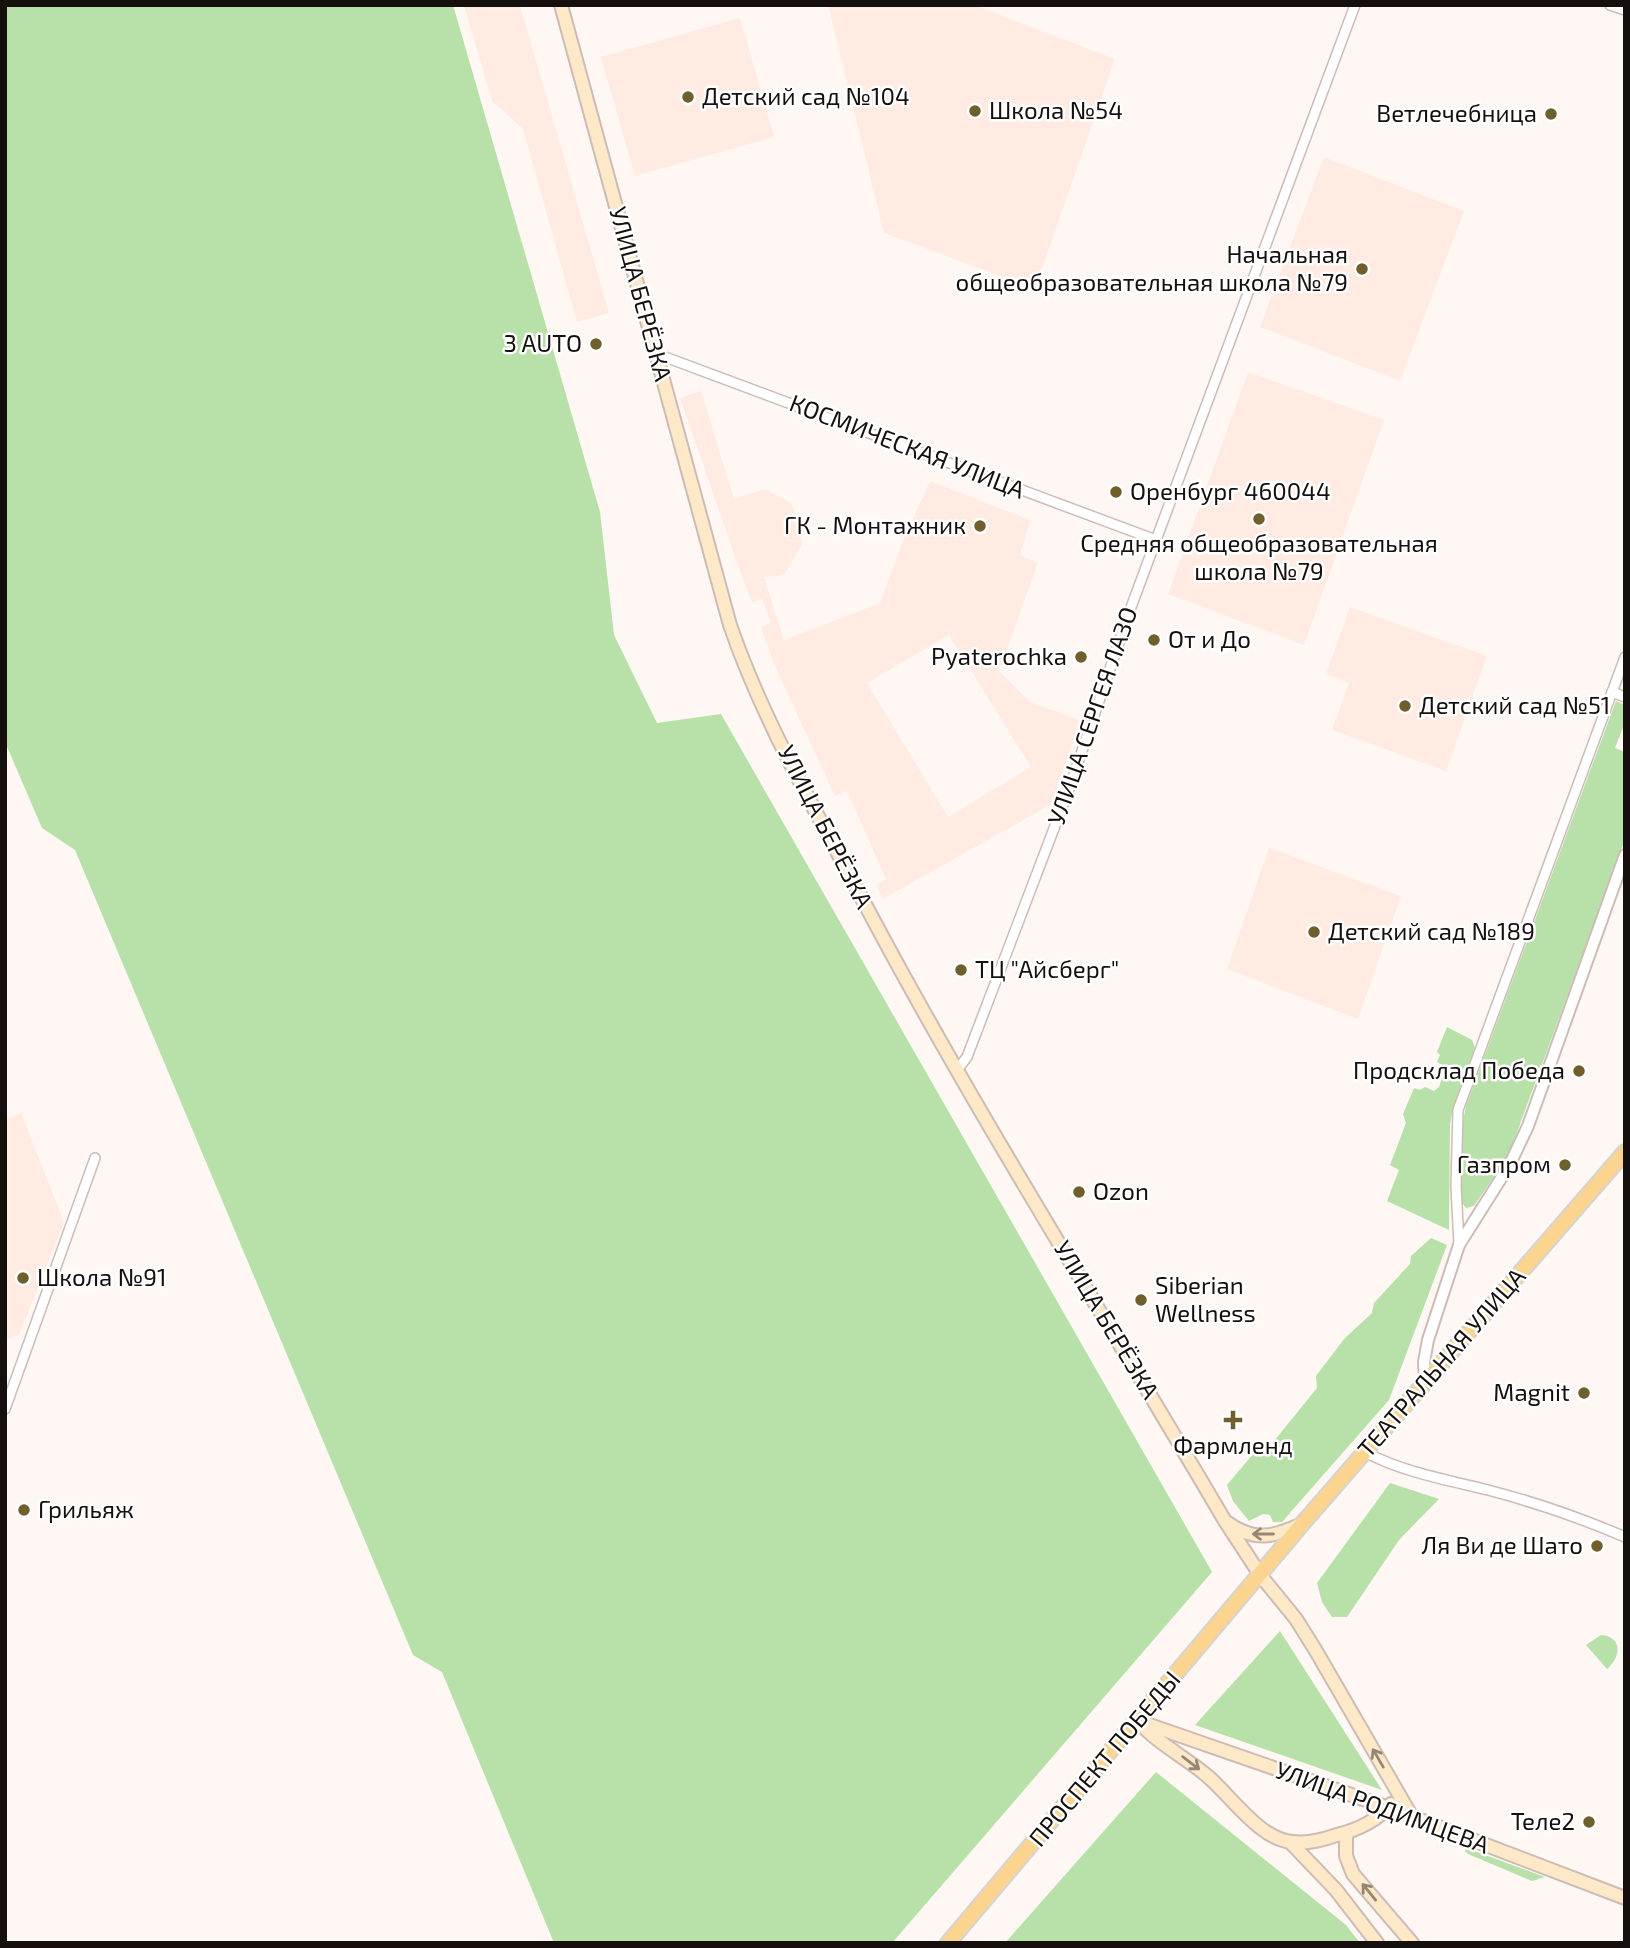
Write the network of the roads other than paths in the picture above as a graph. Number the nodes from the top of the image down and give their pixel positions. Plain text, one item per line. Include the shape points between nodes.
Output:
1 (561, 5) edge
2 (1355, 5) edge
3 (1610, 5) edge
4 (1625, 10) edge
5 (657, 354) junction
6 (1156, 540) junction
7 (1625, 657) edge
8 (1612, 692) junction
9 (1625, 698) edge
10 (1625, 855) edge
11 (957, 1070) junction
12 (1625, 1152) edge
13 (95, 1158) dead end
14 (1459, 1245) junction
15 (1425, 1383) junction
16 (5, 1409) edge
17 (1365, 1452) junction
18 (1225, 1521) junction
19 (1303, 1523) junction
20 (1625, 1537) edge
21 (1261, 1576) junction
22 (1138, 1721) junction
23 (1398, 1793) junction
24 (1388, 1808) junction
25 (1412, 1817) junction
26 (1346, 1833) junction
27 (1291, 1843) junction
28 (1625, 1898) edge
29 (948, 1943) edge
30 (1377, 1943) edge
31 (1412, 1943) edge

1 - 5 main road, УЛИЦА БЕРЁЗКА
2 - 6 street, УЛИЦА СЕРГЕЯ ЛАЗО
3 - 4 street
5 - 6 street, КОСМИЧЕСКАЯ УЛИЦА
5 - 11 main road, УЛИЦА БЕРЁЗКА via 744,666 837,853
6 - 11 street, УЛИЦА СЕРГЕЯ ЛАЗО via 1030,894 967,1057
7 - 8 street
8 - 9 street
8 - 14 street via 1458,1110
10 - 14 street via 1528,1126
11 - 18 main road, УЛИЦА БЕРЁЗКА
12 - 15 main road, ТЕАТРАЛЬНАЯ УЛИЦА
13 - 16 street
14 - 15 street via 1427,1340
15 - 17 main road, ТЕАТРАЛЬНАЯ УЛИЦА
17 - 19 main road, ТЕАТРАЛЬНАЯ УЛИЦА
17 - 20 street via 1412,1471 1521,1499
19 -> 18 main road via 1282,1534 1259,1536
18 - 21 main road, УЛИЦА БЕРЁЗКА
19 - 21 main road, ТЕАТРАЛЬНАЯ УЛИЦА
21 - 22 main road, ПРОСПЕКТ ПОБЕДЫ
23 -> 21 main road, УЛИЦА БЕРЁЗКА via 1296,1619
22 - 24 main road, УЛИЦА РОДИМЦЕВА
22 -> 27 main road via 1212,1780 1246,1815 1273,1836
22 - 29 main road, ПРОСПЕКТ ПОБЕДЫ
23 - 24 main road
23 - 25 main road, УЛИЦА БЕРЁЗКА
24 - 25 main road, УЛИЦА РОДИМЦЕВА
24 - 26 main road
25 - 28 main road, УЛИЦА РОДИМЦЕВА
26 - 27 main road
31 -> 26 main road via 1353,1874 1346,1856
27 - 30 main road

